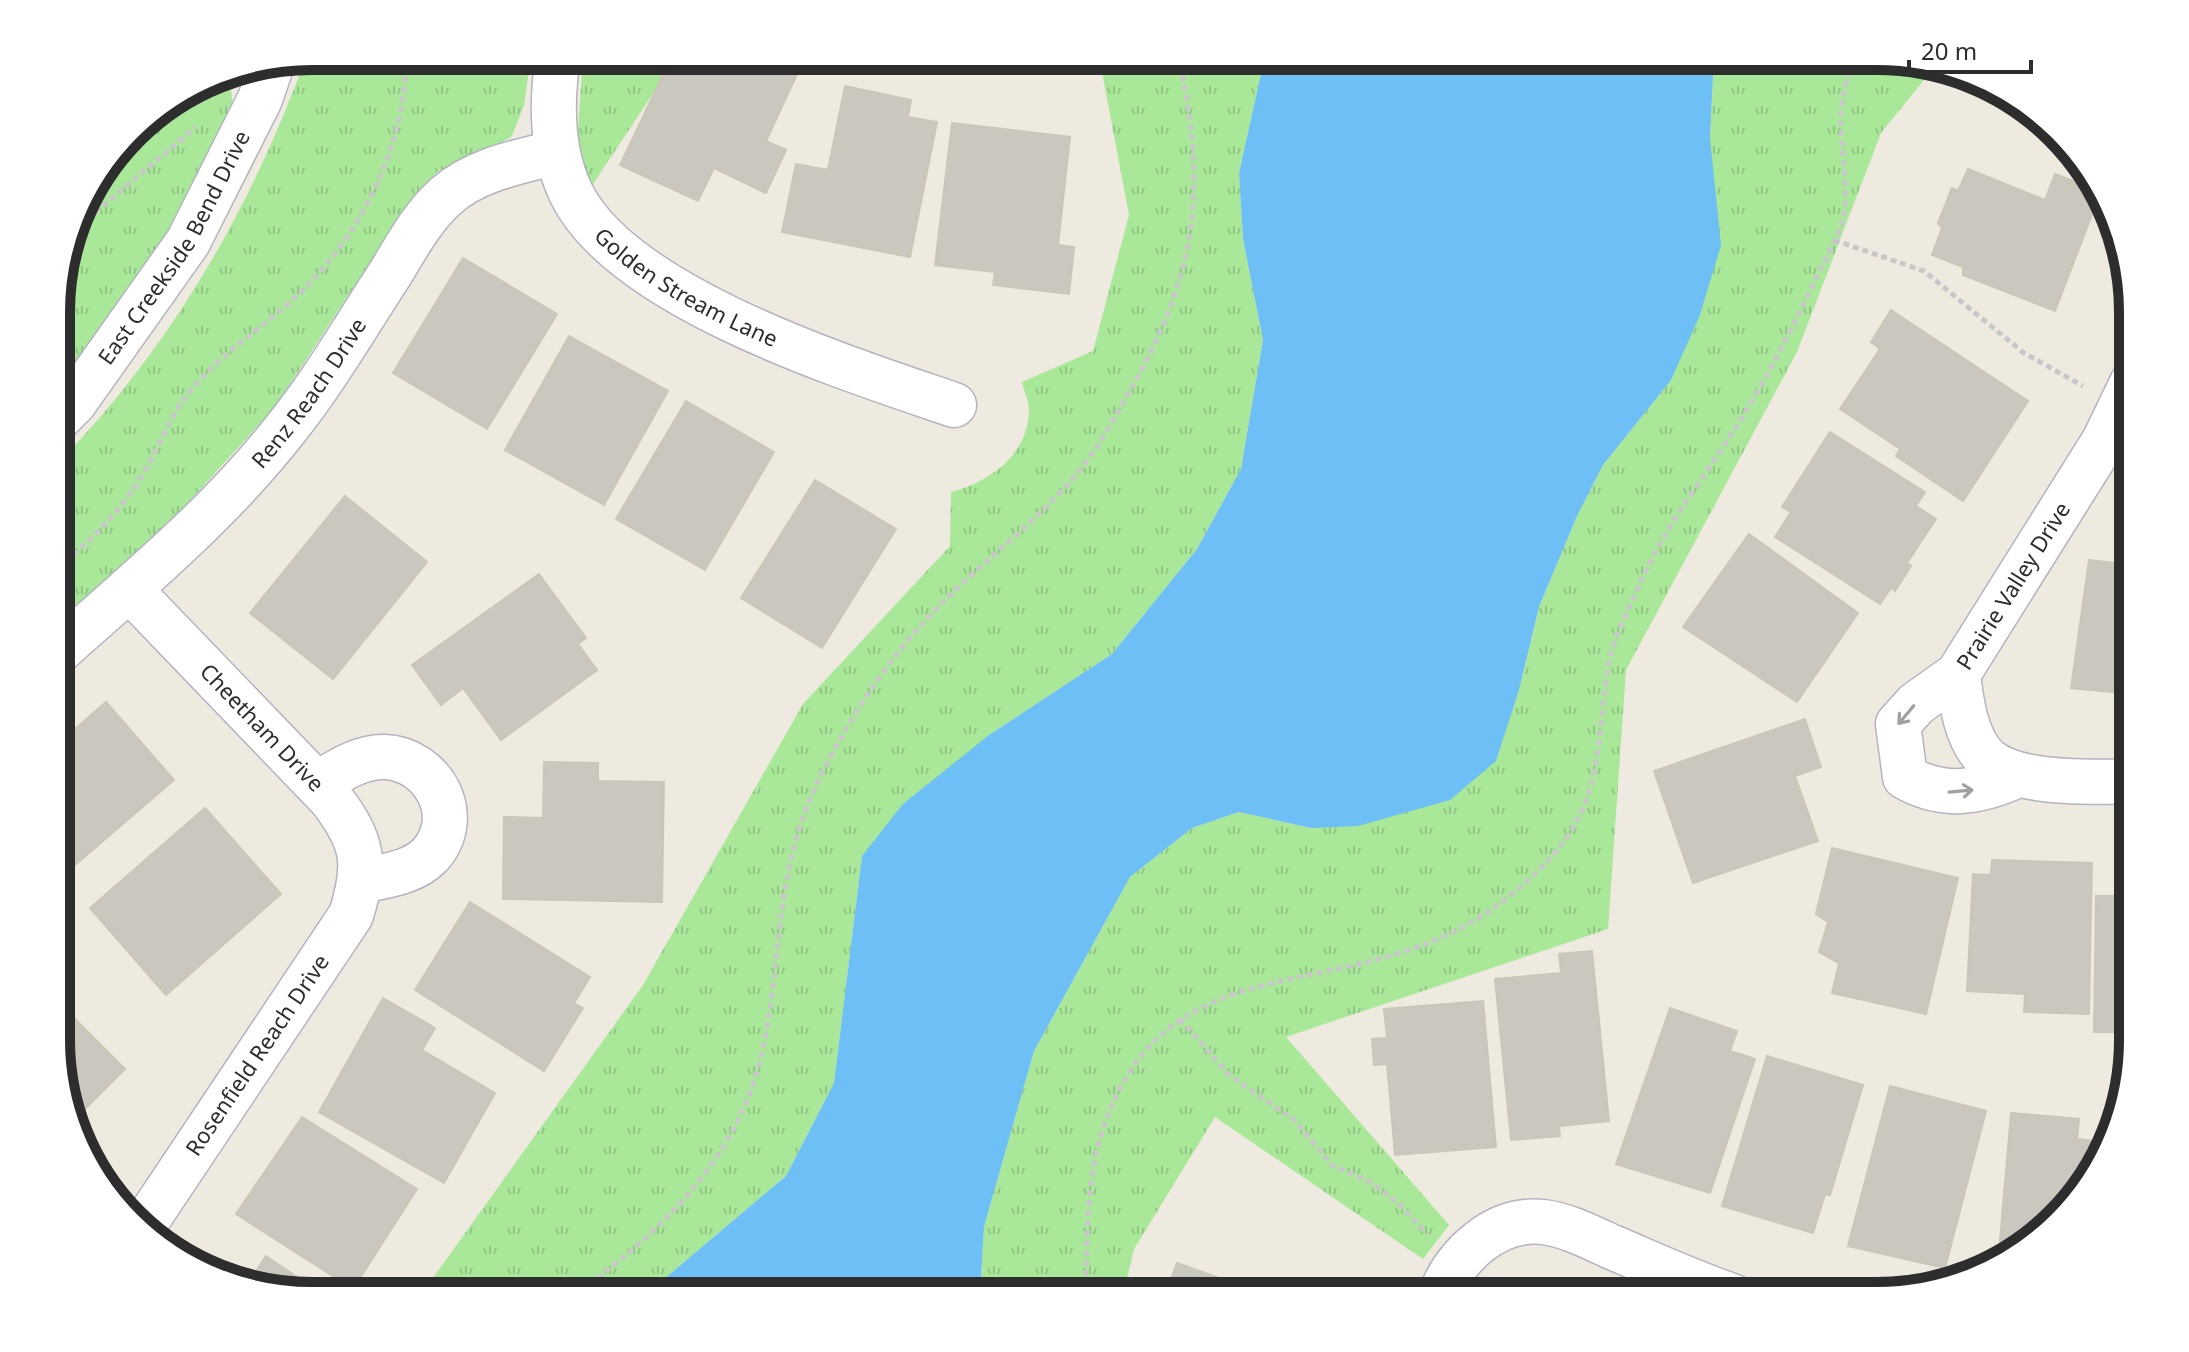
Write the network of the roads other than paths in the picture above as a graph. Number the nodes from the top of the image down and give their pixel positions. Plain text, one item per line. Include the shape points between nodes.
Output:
1 (557, 70) edge
2 (268, 74) edge
3 (557, 152) junction
4 (954, 405) dead end
5 (70, 407) edge
6 (2118, 413) edge
7 (129, 589) junction
8 (70, 641) edge
9 (1958, 674) junction
10 (2018, 775) junction
11 (2118, 781) edge
12 (317, 784) junction
13 (361, 881) junction
14 (149, 1218) edge
15 (1448, 1280) edge
16 (1696, 1281) edge

1 - 3 street, Golden Stream Lane
2 - 5 street, East Creekside Bend Drive via 188,242
3 - 4 street, Golden Stream Lane via 572,195 601,235 637,265 768,337
3 - 7 street, Renz Reach Drive via 500,167 464,182 443,198 284,432
6 - 9 street, Prairie Valley Drive
7 - 8 street, Renz Reach Drive
7 - 12 street, Cheetham Drive
9 - 10 street via 1962,709 1974,738 1987,759
9 -> 10 street, Prairie Valley Drive via 1898,724 1905,777 1946,793 1989,789
10 - 11 street
12 - 13 street, Cheetham Drive via 351,825 360,848
12 - 13 street via 356,762 382,756 408,761 432,778 442,797 445,819 429,856 403,872
13 - 14 street, Rosenfield Reach Drive via 351,915
15 - 16 street via 1489,1234 1541,1222

